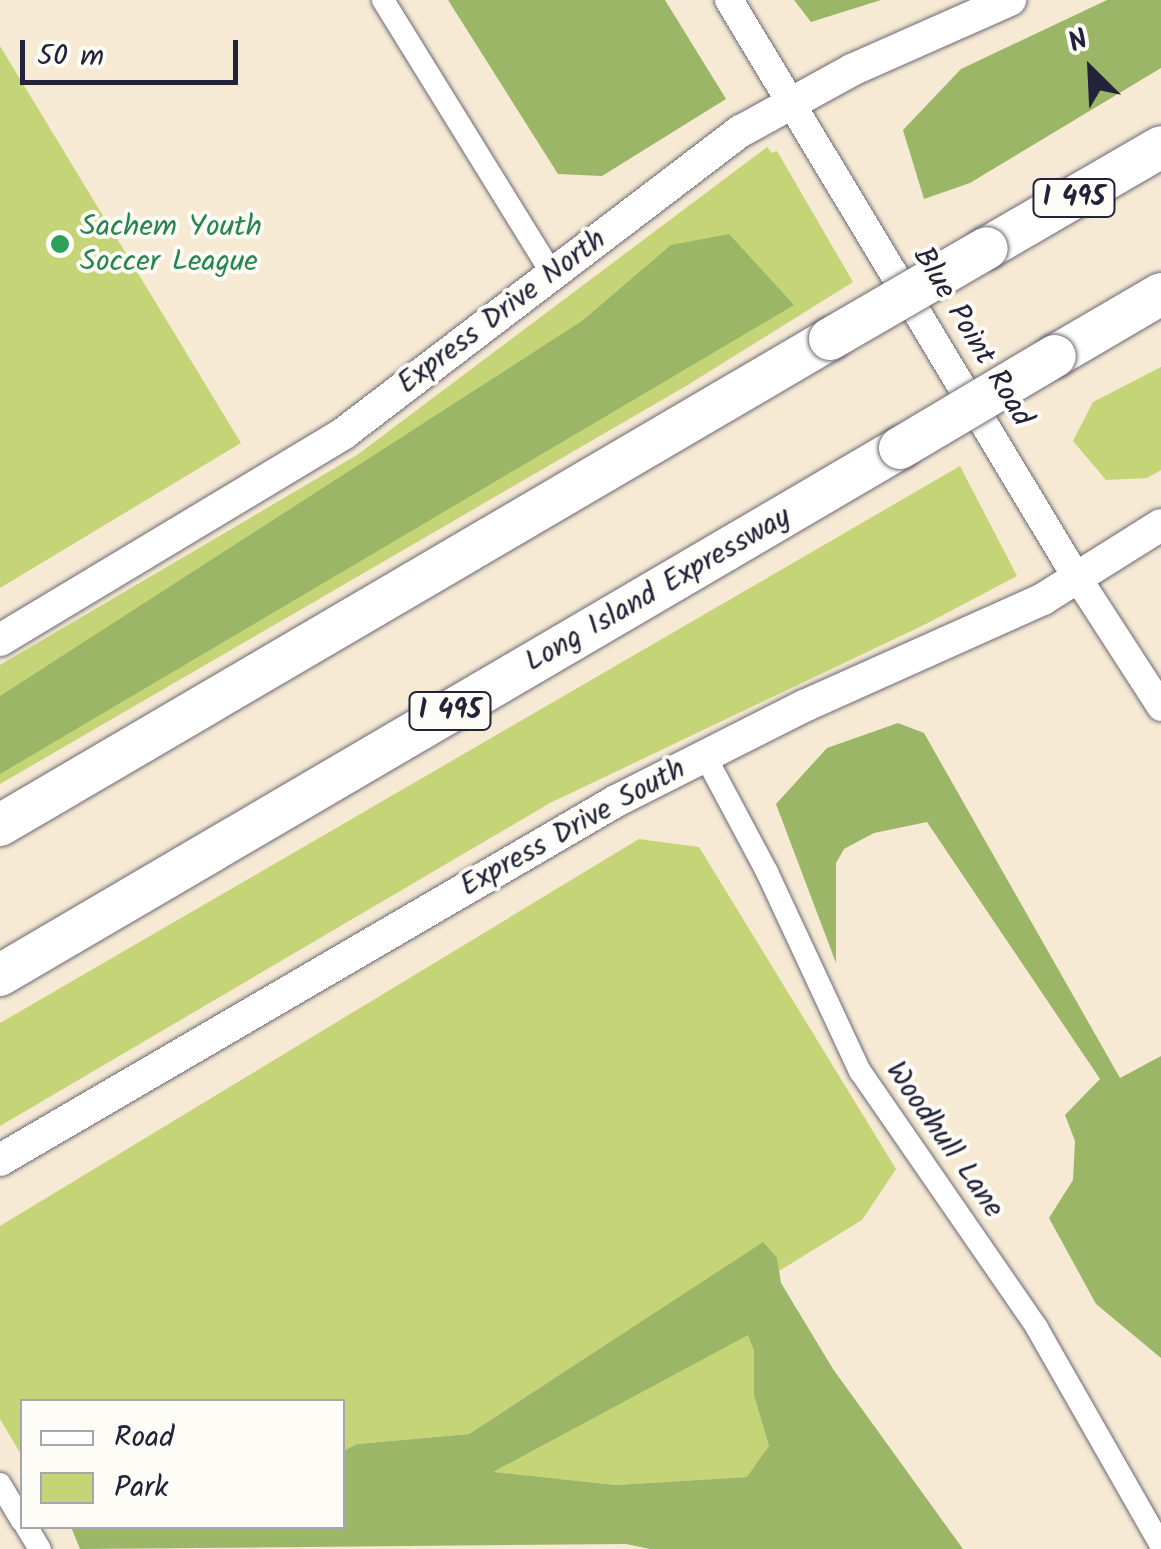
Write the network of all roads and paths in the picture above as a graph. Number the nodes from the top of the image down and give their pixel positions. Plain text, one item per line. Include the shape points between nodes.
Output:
1 (383, 0) edge
2 (728, 0) edge
3 (1010, 0) edge
4 (792, 100) junction
5 (1161, 146) edge
6 (552, 274) junction
7 (1161, 294) edge
8 (1161, 525) edge
9 (1078, 579) junction
10 (0, 640) edge
11 (1161, 707) edge
12 (704, 754) junction
13 (0, 825) edge
14 (0, 975) edge
15 (0, 1160) edge
16 (0, 1484) edge
17 (20, 1517) edge
18 (1161, 1544) edge

1 - 6 street
2 - 4 street, Blue Point Road
3 - 4 main road, Express Drive North
4 - 6 main road, Express Drive North via 686,170
4 - 9 street, Blue Point Road
5 - 13 highway, I 495, bridge
6 - 10 main road, Express Drive North via 298,463
7 - 14 highway, Long Island Expressway / I 495, bridge
8 - 9 main road, Express Drive South
9 - 11 street, Blue Point Road
9 - 12 main road, Express Drive South
12 - 15 main road, Express Drive South
12 - 18 street, Woodhull Lane via 860,1071 1037,1328
16 - 17 street

